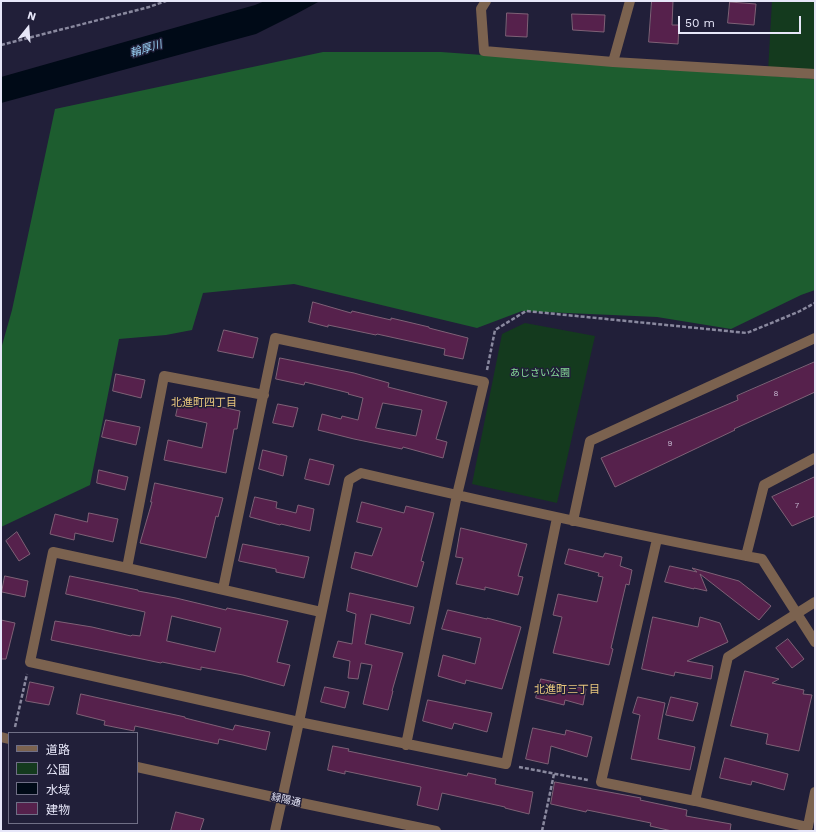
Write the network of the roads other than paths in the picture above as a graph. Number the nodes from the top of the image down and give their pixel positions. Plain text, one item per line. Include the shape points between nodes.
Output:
1 (486, 1) edge
2 (630, 1) edge
3 (613, 62) junction
4 (815, 74) edge
5 (815, 338) edge
6 (264, 395) junction
7 (815, 458) edge
8 (457, 495) junction
9 (558, 518) junction
10 (573, 521) junction
11 (657, 539) junction
12 (746, 556) junction
13 (127, 568) junction
14 (223, 589) junction
15 (815, 602) edge
16 (321, 612) junction
17 (796, 613) junction
18 (815, 642) edge
19 (299, 722) junction
20 (406, 744) junction
21 (138, 767) edge
22 (815, 792) edge
23 (282, 799) junction
24 (695, 801) junction
25 (808, 829) edge
26 (275, 831) edge
27 (436, 831) edge

1 - 3 street via 482,9 484,52
2 - 3 street
3 - 4 street
5 - 10 street via 590,441
6 - 8 street via 276,338 484,382
6 - 13 street via 164,376
6 - 14 street
7 - 12 street via 764,485
8 - 9 street
8 - 16 street via 361,473 349,480
8 - 20 street
9 - 10 street
9 - 20 street via 506,764
10 - 11 street
11 - 12 street
11 - 24 street via 601,782
12 - 17 street via 762,559
13 - 14 street
13 - 19 street via 53,552 30,662
14 - 16 street
15 - 17 street
16 - 19 street
17 - 18 street
17 - 24 street via 728,656
19 - 20 street
19 - 23 street
21 - 23 street, 緑陽通
22 - 25 street
23 - 26 street
23 - 27 street, 緑陽通
24 - 25 street

